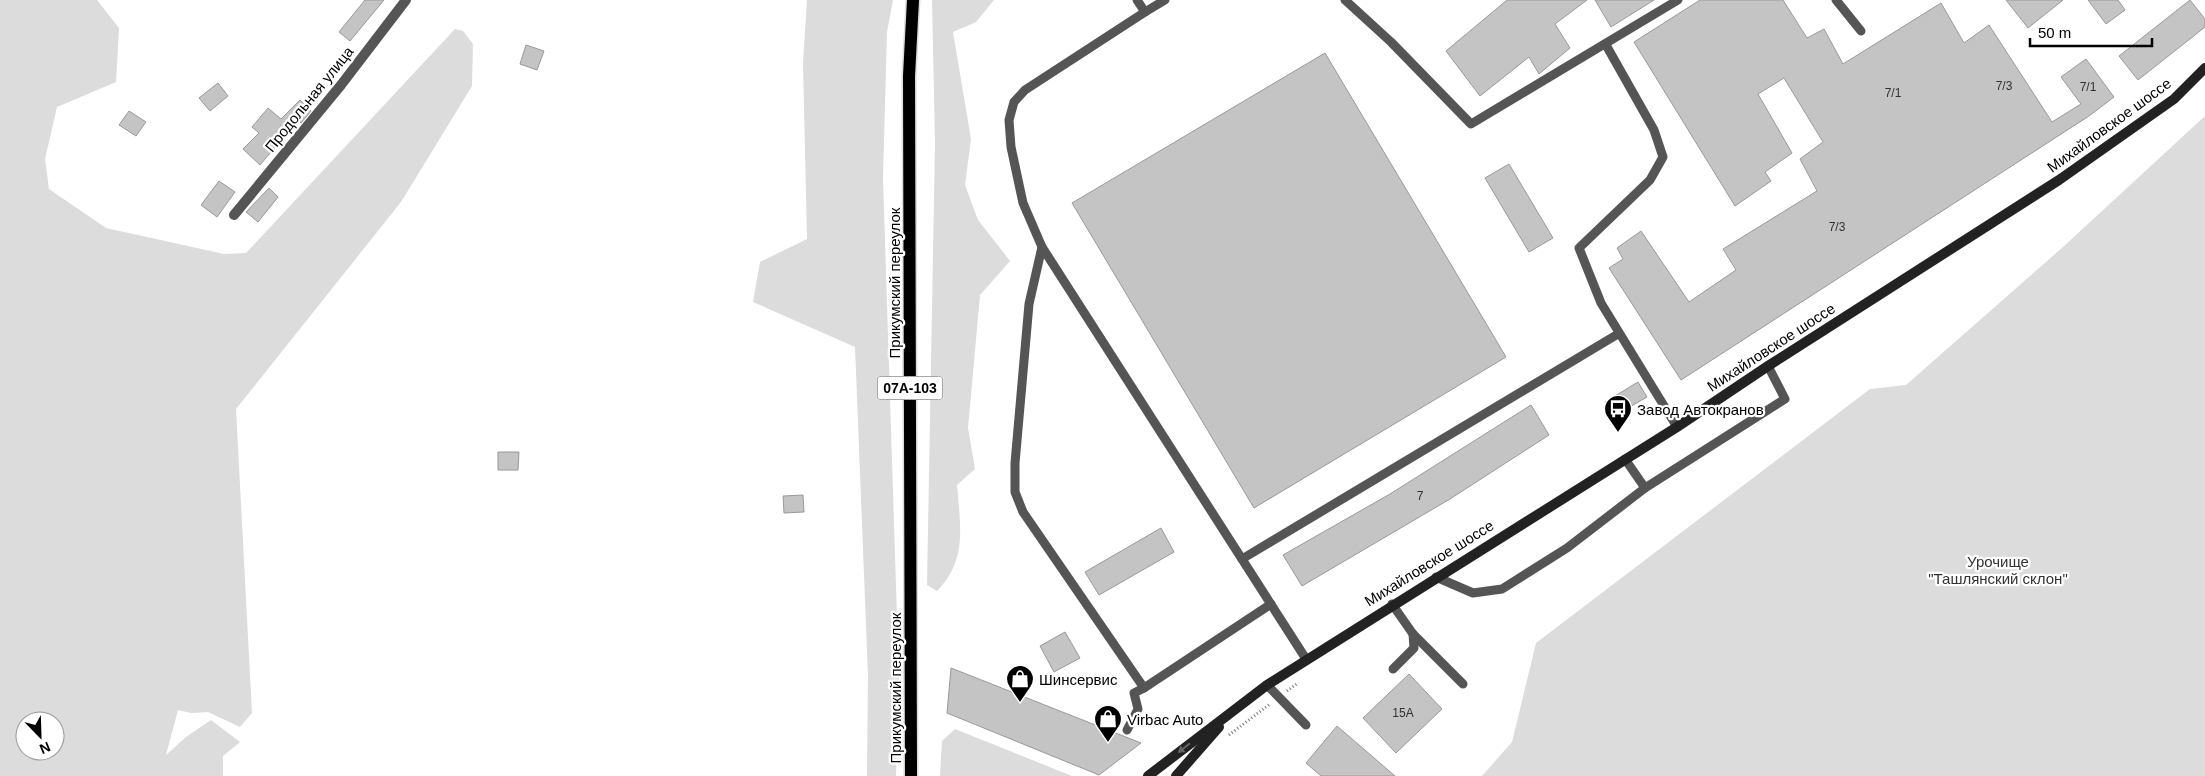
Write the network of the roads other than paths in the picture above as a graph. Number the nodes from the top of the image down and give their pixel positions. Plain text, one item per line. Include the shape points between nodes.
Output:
1 (406, 0) edge
2 (913, 0) edge
3 (1137, 0) edge
4 (1166, 0) edge
5 (1345, 0) edge
6 (1678, 0) edge
7 (1836, 0) edge
8 (1144, 12) junction
9 (1861, 31) dead end
10 (1606, 45) junction
11 (2205, 68) edge
12 (234, 215) dead end
13 (1042, 248) junction
14 (1618, 334) junction
15 (1768, 366) junction
16 (1677, 427) junction
17 (1625, 459) junction
18 (1645, 488) junction
19 (1242, 559) junction
20 (1436, 577) junction
21 (1271, 604) junction
22 (1392, 604) junction
23 (1413, 634) junction
24 (1306, 659) junction
25 (1393, 669) dead end
26 (1463, 684) dead end
27 (1267, 685) junction
28 (1144, 688) junction
29 (1236, 707) junction
30 (1306, 725) dead end
31 (1127, 730) dead end
32 (911, 776) edge
33 (1148, 776) edge
34 (1176, 776) edge

1 - 12 street, Продольная улица
2 - 32 main road, Прикумский переулок / 07А-103 via 909,76
3 - 8 lane
4 - 8 lane
5 - 10 lane via 1471,124
6 - 10 lane
7 - 9 lane
8 - 13 lane via 1024,90 1014,102 1009,120 1011,146 1023,203
10 - 14 lane via 1654,130 1663,157 1650,180 1579,248 1601,303
11 - 15 main road, Михайловское шоссе via 2174,99 2059,180
13 - 19 lane
13 - 28 lane via 1029,304 1015,492 1023,512
14 - 16 lane
14 - 19 lane
15 - 16 main road, Михайловское шоссе
15 - 18 lane via 1785,399
16 - 17 main road, Михайловское шоссе
17 - 18 lane
17 - 20 main road, Михайловское шоссе
18 - 20 lane via 1567,548 1502,589 1473,593
19 - 21 lane
20 - 22 main road, Михайловское шоссе
21 - 24 lane
21 - 28 lane
22 - 23 lane
22 - 24 main road, Михайловское шоссе
23 - 25 lane via 1414,648
23 - 26 lane
24 - 27 main road, Михайловское шоссе
27 - 29 main road, Михайловское шоссе
27 - 30 lane
28 - 31 lane via 1134,693 1138,708
29 -> 33 main road, Михайловское шоссе
29 - 34 main road

